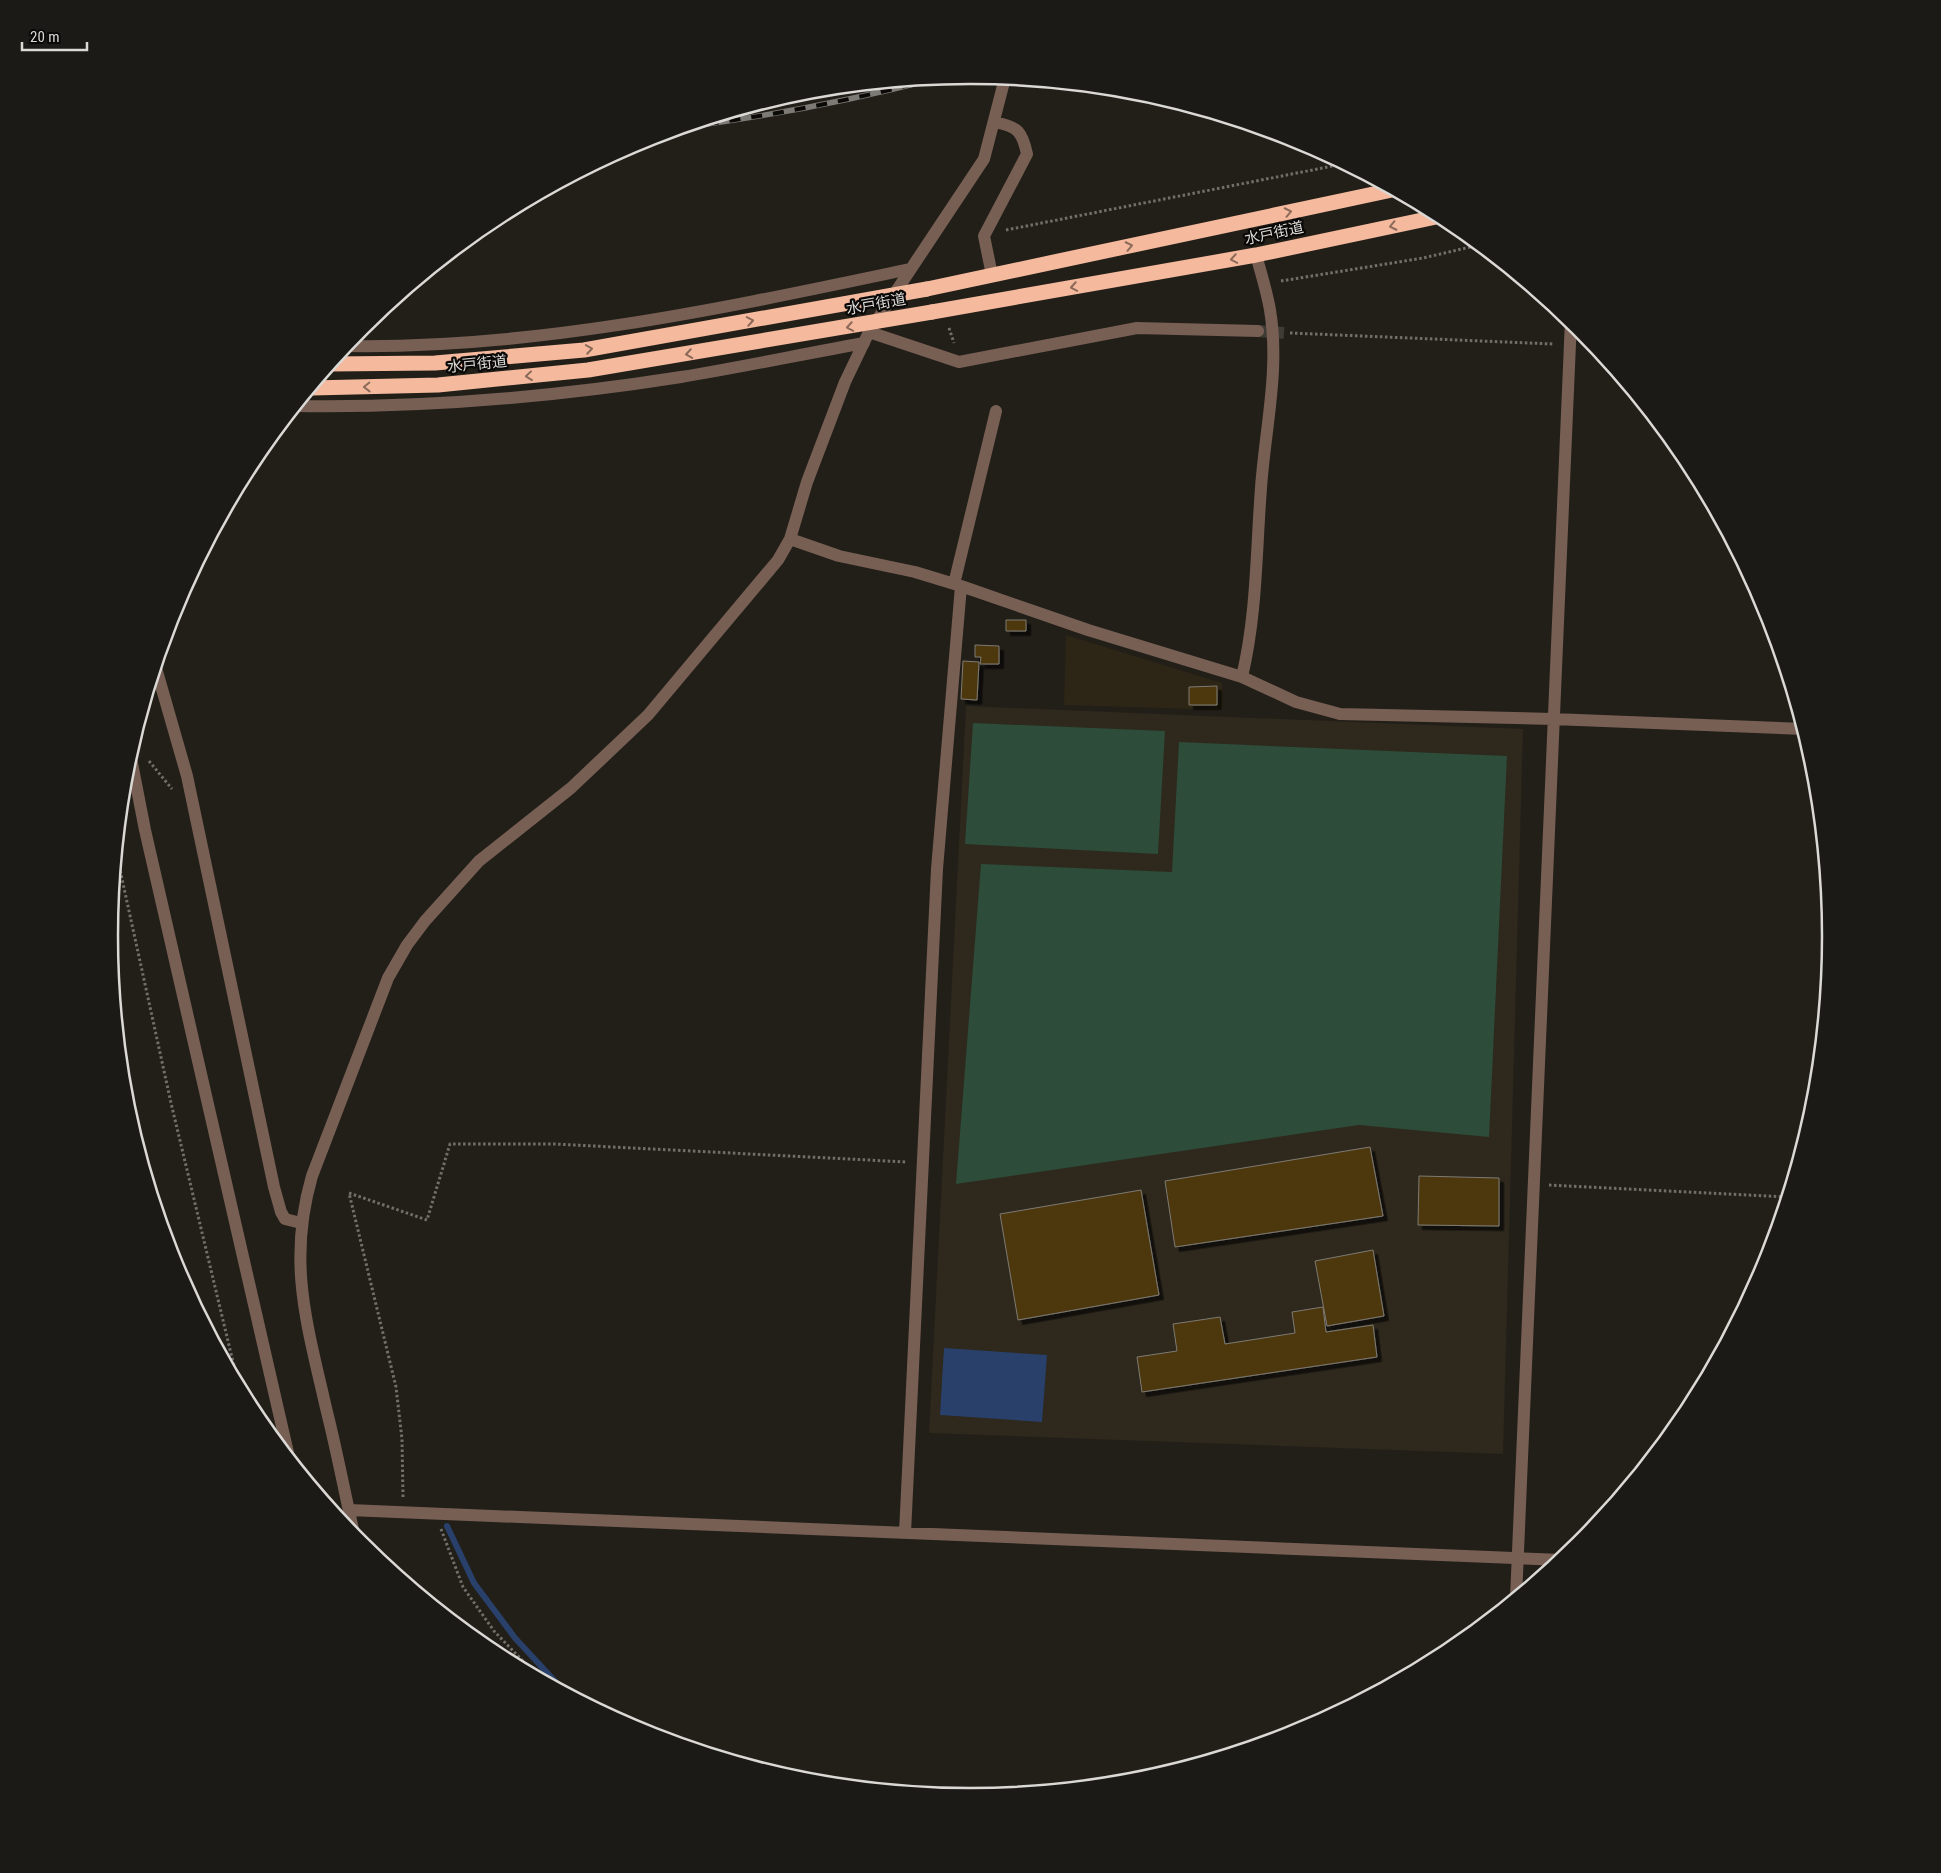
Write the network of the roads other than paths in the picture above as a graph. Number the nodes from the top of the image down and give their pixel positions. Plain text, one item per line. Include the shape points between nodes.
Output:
1 (1003, 85) edge
2 (995, 122) junction
3 (1385, 192) edge
4 (1430, 218) edge
5 (1256, 255) junction
6 (910, 269) junction
7 (992, 275) junction
8 (1258, 331) tunnel mouth
9 (1571, 332) edge
10 (867, 337) junction
11 (357, 346) edge
12 (339, 364) edge
13 (318, 388) edge
14 (303, 406) edge
15 (996, 411) dead end
16 (790, 539) junction
17 (957, 585) junction
18 (159, 677) edge
19 (1242, 677) junction
20 (1553, 719) junction
21 (1797, 729) edge
22 (134, 771) edge
23 (301, 1223) junction
24 (286, 1445) edge
25 (349, 1510) junction
26 (352, 1522) edge
27 (905, 1532) junction
28 (1518, 1558) junction
29 (1552, 1560) edge
30 (1516, 1592) edge

1 - 2 street
2 - 6 street via 984,159
2 - 7 street via 1013,126 1023,137 1027,154 984,236
7 -> 3 highway, 水戸街道
4 -> 5 highway, 水戸街道
5 -> 13 highway, 水戸街道, bridge via 588,370 438,385
5 - 19 street via 1270,311 1274,357 1251,637
6 - 10 street
6 - 11 street via 652,321 470,341
12 -> 7 highway, 水戸街道, bridge via 434,363 584,350
8 - 10 street via 1137,328 959,362
9 - 20 street
10 - 14 street via 681,377 522,398 361,407
10 - 16 street via 845,382
15 - 17 street
16 - 17 street via 839,556 915,572
16 - 23 street via 778,560 648,715 571,788 479,861 407,945 388,978 355,1060 312,1176
17 - 19 street via 1088,630
17 - 27 street via 937,869
18 - 23 street via 188,776 274,1187 285,1219
19 - 20 street via 1296,702 1340,714
20 - 21 street
20 - 28 street
22 - 24 street
23 - 25 street via 299,1263 304,1316
25 - 26 street
25 - 27 street
27 - 28 street
28 - 29 street
28 - 30 street

